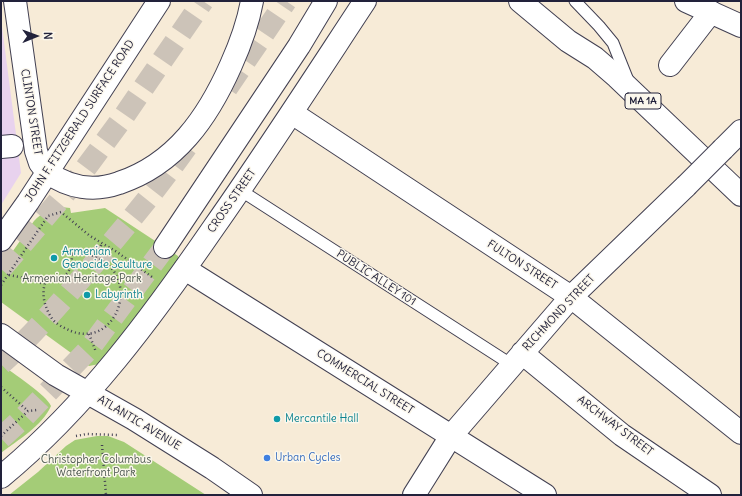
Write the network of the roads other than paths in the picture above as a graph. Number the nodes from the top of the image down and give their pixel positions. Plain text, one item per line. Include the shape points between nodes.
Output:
1 (15, 1) edge
2 (159, 1) edge
3 (252, 1) edge
4 (326, 1) edge
5 (365, 1) edge
6 (520, 1) edge
7 (543, 1) edge
8 (576, 1) edge
9 (686, 1) edge
10 (711, 12) junction
11 (741, 26) edge
12 (595, 58) junction
13 (670, 65) dead end
14 (632, 91) junction
15 (292, 113) junction
16 (741, 131) edge
17 (47, 172) junction
18 (240, 190) junction
19 (741, 195) edge
20 (1, 240) edge
21 (165, 247) tunnel mouth
22 (185, 269) junction
23 (571, 297) junction
24 (1, 335) edge
25 (517, 359) junction
26 (88, 393) junction
27 (741, 433) edge
28 (451, 436) junction
29 (1, 477) edge
30 (251, 495) edge
31 (414, 495) edge
32 (545, 495) edge
33 (710, 495) edge

1 - 17 main road, CLINTON STREET via 35,147 40,163
2 - 17 main road, JOHN F. FITZGERALD SURFACE ROAD
3 - 17 main road via 236,53 217,97 188,137 166,158 126,181 105,187 76,186
4 - 21 main road via 299,46
5 - 15 main road, CROSS STREET
6 - 12 main road via 568,41
7 - 12 main road via 574,32
8 - 14 lane via 613,43
9 - 10 main road
10 - 11 main road
10 - 13 main road
12 - 14 main road, MA 1A
14 - 19 main road, MA 1A
15 - 18 main road, CROSS STREET
15 - 23 main road, FULTON STREET
16 - 23 main road, RICHMOND STREET, bridge
17 - 20 main road, JOHN F. FITZGERALD SURFACE ROAD
18 - 22 main road, CROSS STREET
18 - 25 lane, PUBLIC ALLEY 101
22 - 26 main road, CROSS STREET
22 - 28 main road, COMMERCIAL STREET
23 - 25 main road, RICHMOND STREET
23 - 27 main road, FULTON STREET
24 - 26 main road via 56,375
25 - 28 main road, RICHMOND STREET
25 - 33 main road, ARCHWAY STREET
26 - 29 main road, ATLANTIC AVENUE via 47,436
26 - 30 main road, ATLANTIC AVENUE via 188,452
28 - 31 main road, RICHMOND STREET
28 - 32 main road, COMMERCIAL STREET

